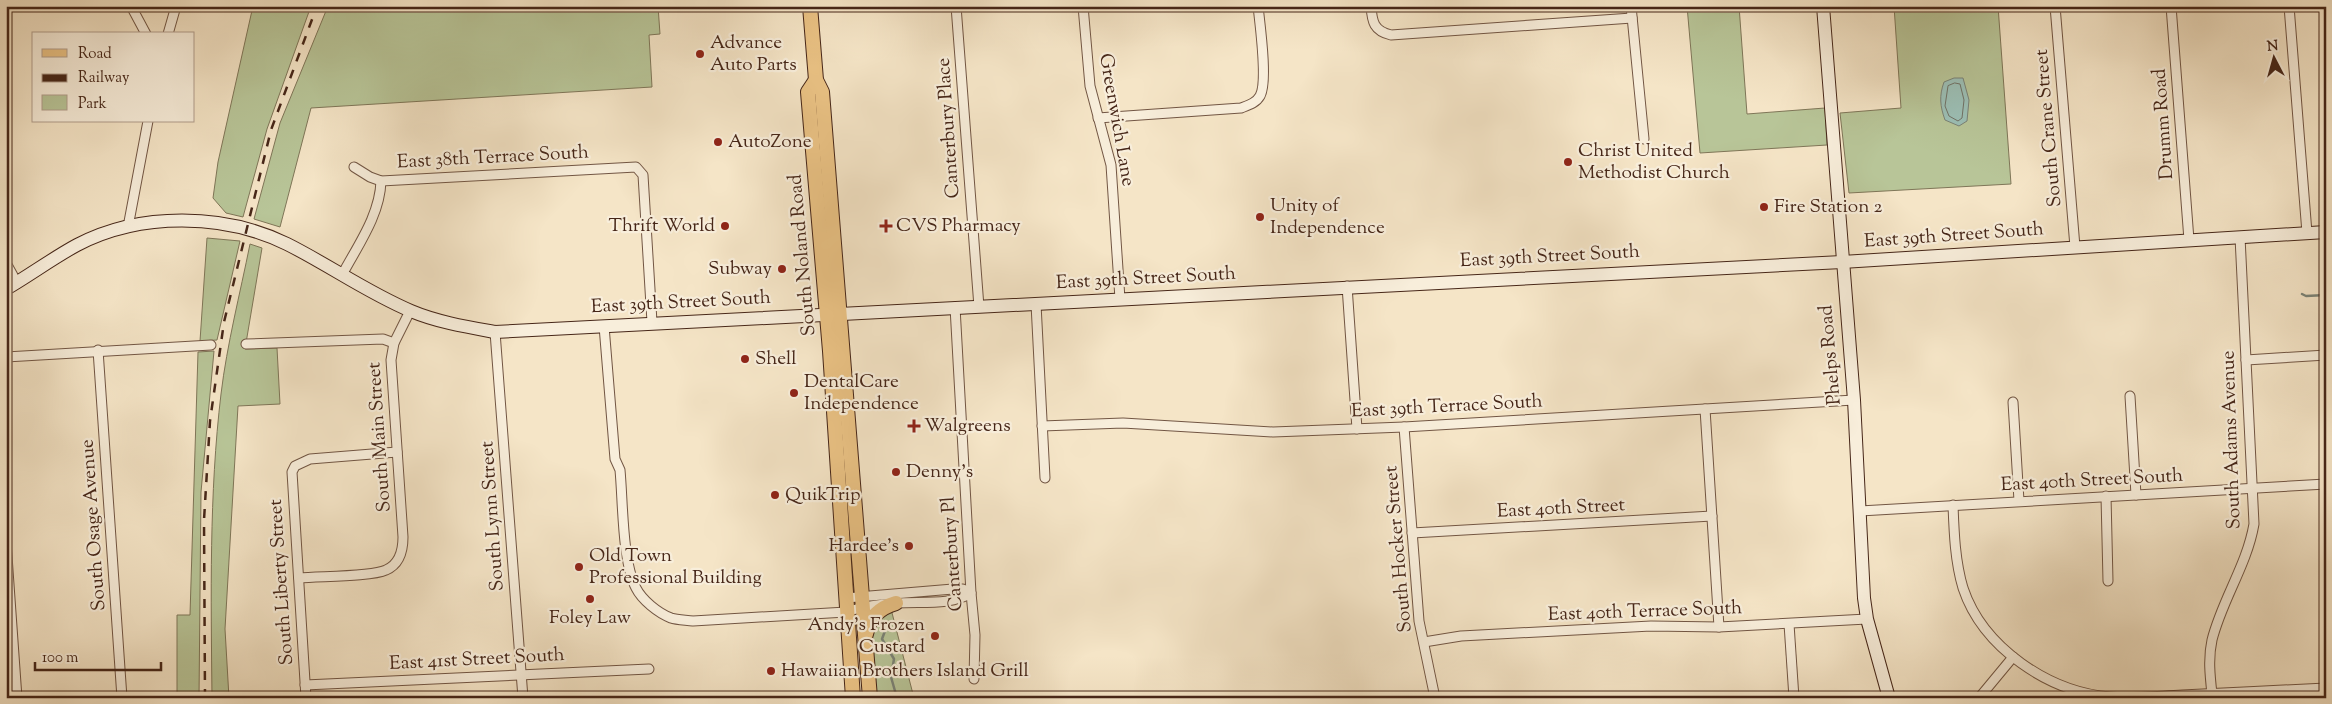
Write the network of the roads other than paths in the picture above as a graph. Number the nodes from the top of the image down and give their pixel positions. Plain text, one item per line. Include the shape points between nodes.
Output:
1 (131, 6) edge
2 (176, 6) edge
3 (810, 6) edge
4 (956, 6) edge
5 (1098, 6) edge
6 (1258, 6) edge
7 (1371, 6) edge
8 (1631, 6) edge
9 (1823, 6) edge
10 (2055, 6) edge
11 (2171, 6) edge
12 (2289, 6) edge
13 (1083, 7) edge
14 (1632, 18) junction
15 (145, 32) edge
16 (169, 32) edge
17 (1098, 118) junction
18 (148, 122) edge
19 (1644, 139) dead end
20 (354, 167) dead end
21 (382, 180) junction
22 (128, 227) junction
23 (2326, 232) edge
24 (2307, 233) junction
25 (2240, 237) junction
26 (2189, 240) junction
27 (2074, 247) junction
28 (1842, 262) junction
29 (6, 263) edge
30 (342, 275) junction
31 (12, 286) edge
32 (1347, 286) junction
33 (1120, 299) junction
34 (1036, 304) junction
35 (979, 306) junction
36 (955, 307) junction
37 (410, 311) junction
38 (832, 314) junction
39 (652, 322) junction
40 (604, 326) junction
41 (495, 332) junction
42 (394, 343) junction
43 (246, 344) dead end
44 (211, 345) dead end
45 (98, 350) junction
46 (2326, 355) edge
47 (6, 357) edge
48 (2246, 360) junction
49 (2130, 396) dead end
50 (1854, 400) junction
51 (2013, 402) dead end
52 (1705, 409) junction
53 (1042, 426) junction
54 (1404, 427) junction
55 (1358, 429) junction
56 (397, 452) junction
57 (1045, 478) dead end
58 (2326, 484) edge
59 (2253, 487) junction
60 (2136, 495) junction
61 (2106, 496) junction
62 (2019, 501) junction
63 (1953, 505) junction
64 (1860, 511) junction
65 (1712, 516) junction
66 (1412, 533) junction
67 (6, 542) edge
68 (299, 578) junction
69 (2108, 581) dead end
70 (971, 593) junction
71 (8, 599) edge
72 (861, 602) junction
73 (896, 603) junction
74 (846, 605) junction
75 (1867, 619) junction
76 (1789, 624) junction
77 (1720, 627) junction
78 (864, 639) junction
79 (1424, 642) junction
80 (2013, 657) junction
81 (649, 668) dead end
82 (521, 674) junction
83 (974, 679) dead end
84 (305, 685) junction
85 (2326, 688) edge
86 (2212, 694) junction
87 (17, 698) edge
88 (122, 698) edge
89 (306, 698) edge
90 (523, 698) edge
91 (854, 698) edge
92 (870, 698) edge
93 (1435, 698) edge
94 (1794, 698) edge
95 (1889, 698) edge
96 (1979, 698) edge

1 - 15 street
2 - 16 street
3 - 38 main road, South Noland Road via 816,80 808,92 824,201
4 - 35 street, Canterbury Place
5 - 13 street
6 - 17 street via 1264,84 1254,103 1241,108
7 - 14 street via 1374,25 1380,32 1390,35
8 - 14 street
9 - 28 main road, Phelps Road
10 - 27 street, South Crane Street
11 - 26 street, Drumm Road
12 - 24 street
13 - 17 street, Greenwich Lane via 1090,86
14 - 19 street
17 - 33 street, Greenwich Lane via 1110,165
18 - 22 street
20 - 21 street, East 38th Terrace South
21 - 30 street via 375,214
21 - 39 street, East 38th Terrace South via 636,167 643,175
22 - 30 main road, East 39th Street South via 187,221 245,229 285,243
22 - 31 main road, East 39th Street South via 77,245
23 - 24 main road, East 39th Street South
24 - 25 main road, East 39th Street South
25 - 26 main road, East 39th Street South
25 - 48 street, South Adams Avenue
26 - 27 main road, East 39th Street South
27 - 28 main road, East 39th Street South
28 - 32 main road, East 39th Street South
28 - 50 main road, Phelps Road
29 - 31 street
30 - 37 main road, East 39th Street South
32 - 33 main road, East 39th Street South
32 - 55 street
33 - 34 main road, East 39th Street South
34 - 35 main road, East 39th Street South
34 - 53 street
35 - 36 main road, East 39th Street South
36 - 38 main road, East 39th Street South
36 - 70 street, Canterbury Pl
37 - 41 main road, East 39th Street South
37 - 42 street, South Main Street
38 - 39 main road, East 39th Street South
38 - 72 main road, South Noland Road
38 - 74 main road, South Noland Road
39 - 40 main road, East 39th Street South
40 - 41 main road, East 39th Street South
40 - 74 street via 615,453 620,470 629,564 636,588 654,608 671,618 694,621
41 - 82 street, South Lynn Street
42 - 43 street via 383,339
42 - 56 street, South Main Street via 390,360
44 - 45 street
45 - 47 street
45 - 88 street, South Osage Avenue
46 - 48 street
48 - 59 street, South Adams Avenue
49 - 60 street
50 - 52 street, East 39th Terrace South
50 - 64 main road, Phelps Road
51 - 62 street
52 - 54 street, East 39th Terrace South
52 - 65 street
53 - 55 street, East 39th Terrace South via 1123,423 1272,432
53 - 57 street
54 - 55 street, East 39th Terrace South
54 - 66 street, South Hocker Street
56 - 68 street, South Main Street via 403,537 396,563 379,572
56 - 68 street, South Liberty Street via 310,459 295,466 292,476
58 - 59 street, East 40th Street South
59 - 60 street, East 40th Street South
59 - 86 street, South Adams Avenue via 2251,540 2212,640 2209,668
60 - 61 street, East 40th Street South
61 - 62 street, East 40th Street South
61 - 69 street
62 - 63 street, East 40th Street South
63 - 64 street, East 40th Street South
63 - 80 street via 1955,545 1963,588 1982,623
64 - 75 main road, Phelps Road
65 - 66 street, East 40th Street
65 - 77 street
66 - 79 street, South Hocker Street via 1418,613
67 - 71 street
68 - 84 street, South Liberty Street
70 - 72 street via 954,589
70 - 73 street via 957,599
70 - 83 street, Canterbury Pl via 976,635
71 - 87 street
72 - 73 street
72 - 74 street
72 - 74 street
72 - 78 main road, South Noland Road
73 - 78 main road via 874,614
74 - 91 main road, South Noland Road
75 - 76 street, East 40th Terrace South
75 - 95 main road, Phelps Road
76 - 77 street, East 40th Terrace South
76 - 94 street
77 - 79 street, East 40th Terrace South via 1651,626 1461,636
78 - 92 main road, South Noland Road
79 - 93 street, South Hocker Street
80 - 86 street via 2046,678 2087,693 2130,698
80 - 96 street
81 - 82 street, East 41st Street South
82 - 84 street, East 41st Street South
82 - 90 street, South Lynn Street
84 - 89 street, South Liberty Street
85 - 86 street

